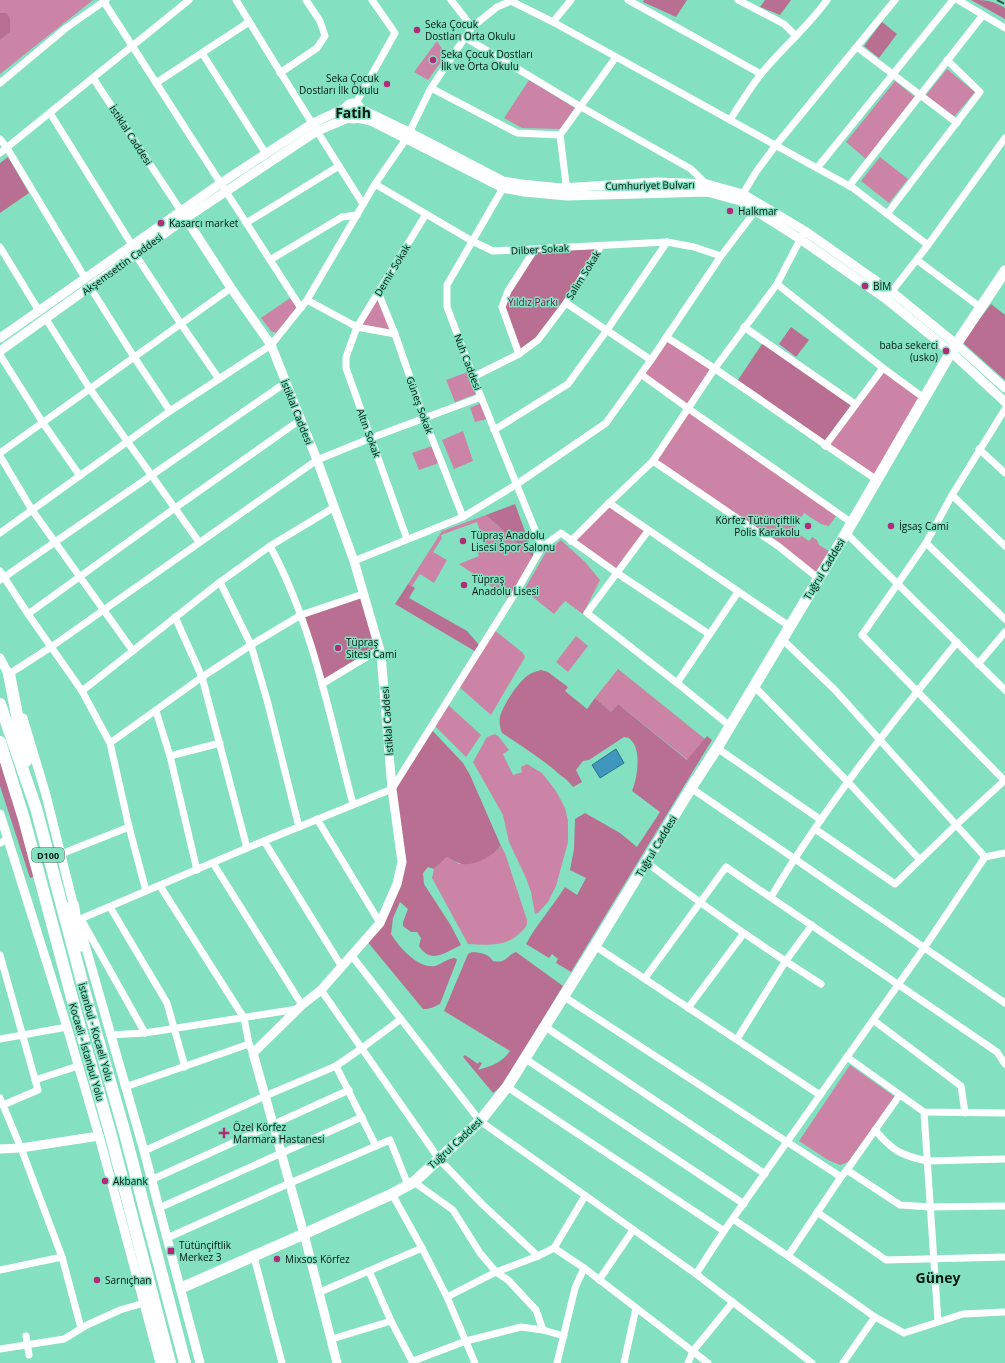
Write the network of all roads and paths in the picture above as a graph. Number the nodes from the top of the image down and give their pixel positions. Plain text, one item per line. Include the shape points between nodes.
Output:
1 (189, 0) edge
2 (236, 0) edge
3 (306, 0) edge
4 (372, 0) edge
5 (451, 0) edge
6 (511, 0) edge
7 (571, 0) edge
8 (628, 0) edge
9 (738, 0) edge
10 (827, 0) edge
11 (895, 0) edge
12 (953, 0) edge
13 (958, 0) edge
14 (105, 1) edge
15 (638, 2) edge
16 (983, 15) junction
17 (249, 22) junction
18 (553, 22) junction
19 (472, 27) junction
20 (1005, 28) edge
21 (796, 36) junction
22 (466, 38) junction
23 (132, 46) junction
24 (857, 46) junction
25 (202, 53) junction
26 (616, 57) junction
27 (947, 60) junction
28 (280, 74) junction
29 (761, 74) junction
30 (893, 74) junction
31 (93, 78) junction
32 (0, 83) edge
33 (156, 83) junction
34 (431, 88) junction
35 (920, 95) junction
36 (358, 106) junction
37 (581, 107) junction
38 (345, 108) junction
39 (50, 113) junction
40 (352, 118) junction
41 (730, 120) junction
42 (957, 124) junction
43 (315, 127) junction
44 (407, 135) junction
45 (560, 135) junction
46 (1005, 138) edge
47 (0, 139) edge
48 (776, 145) junction
49 (7, 148) junction
50 (0, 153) edge
51 (266, 154) junction
52 (339, 166) junction
53 (817, 168) junction
54 (375, 184) junction
55 (503, 184) junction
56 (849, 186) junction
57 (224, 187) junction
58 (707, 188) junction
59 (567, 192) junction
60 (741, 197) junction
61 (363, 204) junction
62 (756, 210) junction
63 (426, 214) junction
64 (887, 214) junction
65 (183, 215) junction
66 (357, 215) junction
67 (246, 223) junction
68 (802, 235) junction
69 (472, 241) junction
70 (667, 242) junction
71 (132, 245) junction
72 (928, 245) junction
73 (601, 246) junction
74 (0, 247) edge
75 (535, 249) junction
76 (135, 254) junction
77 (721, 256) junction
78 (270, 260) junction
79 (917, 260) junction
80 (1005, 263) edge
81 (1005, 271) edge
82 (85, 278) junction
83 (777, 284) junction
84 (90, 287) junction
85 (231, 288) junction
86 (378, 292) junction
87 (990, 292) junction
88 (889, 296) junction
89 (307, 300) junction
90 (566, 303) junction
91 (980, 307) junction
92 (301, 308) junction
93 (39, 311) junction
94 (46, 319) junction
95 (181, 324) junction
96 (357, 327) junction
97 (744, 327) junction
98 (607, 330) junction
99 (395, 334) junction
100 (666, 337) junction
101 (0, 338) edge
102 (270, 345) junction
103 (954, 348) junction
104 (0, 351) edge
105 (520, 354) junction
106 (0, 355) edge
107 (134, 357) junction
108 (652, 360) junction
109 (715, 368) junction
110 (883, 368) junction
111 (642, 375) junction
112 (473, 376) junction
113 (219, 378) junction
114 (285, 383) junction
115 (1005, 388) edge
116 (90, 389) junction
117 (481, 397) junction
118 (924, 398) junction
119 (1005, 402) edge
120 (855, 404) junction
121 (1005, 409) edge
122 (688, 410) junction
123 (170, 411) junction
124 (424, 418) junction
125 (300, 420) junction
126 (43, 423) junction
127 (494, 430) junction
128 (371, 438) junction
129 (128, 441) junction
130 (826, 446) junction
131 (979, 449) junction
132 (0, 454) edge
133 (317, 460) junction
134 (653, 461) junction
135 (1005, 473) edge
136 (151, 475) junction
137 (80, 476) junction
138 (877, 480) junction
139 (517, 484) junction
140 (952, 495) junction
141 (609, 503) junction
142 (175, 508) junction
143 (334, 508) junction
144 (32, 510) junction
145 (463, 517) junction
146 (852, 522) junction
147 (648, 531) junction
148 (0, 533) edge
149 (846, 533) junction
150 (407, 539) junction
151 (571, 541) junction
152 (55, 542) junction
153 (199, 542) junction
154 (926, 543) junction
155 (270, 546) junction
156 (1005, 546) edge
157 (542, 547) junction
158 (354, 561) junction
159 (617, 573) junction
160 (1, 576) edge
161 (79, 577) junction
162 (818, 578) junction
163 (220, 582) junction
164 (898, 583) junction
165 (738, 592) junction
166 (363, 594) junction
167 (103, 609) junction
168 (28, 614) junction
169 (301, 615) junction
170 (175, 617) junction
171 (1005, 619) edge
172 (789, 626) junction
173 (1005, 632) edge
174 (709, 634) junction
175 (782, 639) junction
176 (957, 642) junction
177 (251, 645) junction
178 (51, 647) junction
179 (380, 649) junction
180 (133, 651) junction
181 (0, 658) edge
182 (978, 664) junction
183 (9, 674) junction
184 (202, 677) junction
185 (677, 683) junction
186 (322, 684) junction
187 (754, 686) junction
188 (1005, 690) edge
189 (82, 691) junction
190 (916, 692) junction
191 (0, 704) edge
192 (156, 711) junction
193 (730, 726) junction
194 (878, 740) junction
195 (0, 742) edge
196 (110, 743) junction
197 (220, 743) junction
198 (717, 748) junction
199 (170, 756) junction
200 (1005, 781) edge
201 (848, 782) junction
202 (691, 788) junction
203 (392, 789) junction
204 (353, 804) junction
205 (36, 808) junction
206 (0, 814) edge
207 (317, 819) junction
208 (821, 820) junction
209 (956, 825) junction
210 (129, 827) junction
211 (299, 827) junction
212 (815, 828) junction
213 (4, 841) edge
214 (264, 841) junction
215 (247, 848) junction
216 (1005, 853) edge
217 (61, 854) junction
218 (985, 857) junction
219 (794, 859) junction
220 (920, 860) junction
221 (646, 862) junction
222 (214, 863) junction
223 (197, 870) junction
224 (160, 886) junction
225 (146, 891) junction
226 (771, 897) junction
227 (700, 903) junction
228 (73, 905) junction
229 (110, 907) junction
230 (79, 920) junction
231 (380, 923) junction
232 (812, 925) junction
233 (744, 933) junction
234 (595, 946) junction
235 (924, 948) junction
236 (0, 955) edge
237 (352, 956) junction
238 (785, 962) junction
239 (342, 967) junction
240 (645, 978) junction
241 (821, 984) dead end
242 (898, 984) junction
243 (321, 990) junction
244 (563, 996) junction
245 (1005, 1003) edge
246 (300, 1007) junction
247 (89, 1008) junction
248 (688, 1008) junction
249 (244, 1018) junction
250 (401, 1019) junction
251 (873, 1020) junction
252 (544, 1026) junction
253 (67, 1027) junction
254 (175, 1028) junction
255 (145, 1033) junction
256 (23, 1034) junction
257 (110, 1035) junction
258 (0, 1039) edge
259 (737, 1039) junction
260 (249, 1044) junction
261 (362, 1048) junction
262 (253, 1053) junction
263 (847, 1057) junction
264 (524, 1058) junction
265 (1005, 1064) edge
266 (78, 1066) junction
267 (336, 1066) junction
268 (185, 1067) junction
269 (35, 1080) junction
270 (507, 1086) junction
271 (125, 1088) junction
272 (349, 1090) junction
273 (820, 1095) junction
274 (265, 1096) junction
275 (899, 1096) junction
276 (2, 1101) edge
277 (924, 1112) junction
278 (965, 1113) junction
279 (1005, 1113) edge
280 (362, 1117) junction
281 (480, 1121) junction
282 (274, 1125) junction
283 (875, 1130) junction
284 (99, 1136) junction
285 (786, 1143) junction
286 (376, 1146) junction
287 (21, 1148) junction
288 (0, 1149) edge
289 (144, 1151) junction
290 (282, 1153) junction
291 (439, 1159) junction
292 (1005, 1159) edge
293 (927, 1161) junction
294 (847, 1170) junction
295 (765, 1174) junction
296 (841, 1177) junction
297 (151, 1180) junction
298 (290, 1183) junction
299 (411, 1184) junction
300 (392, 1194) junction
301 (585, 1196) junction
302 (744, 1204) junction
303 (1005, 1206) edge
304 (930, 1207) junction
305 (159, 1208) junction
306 (817, 1212) junction
307 (733, 1219) junction
308 (633, 1230) junction
309 (724, 1231) junction
310 (304, 1234) junction
311 (167, 1238) junction
312 (422, 1248) junction
313 (554, 1248) junction
314 (538, 1256) junction
315 (788, 1256) junction
316 (62, 1257) junction
317 (254, 1257) junction
318 (1005, 1257) edge
319 (934, 1258) junction
320 (584, 1268) junction
321 (0, 1270) edge
322 (369, 1271) junction
323 (496, 1272) junction
324 (696, 1274) junction
325 (598, 1280) junction
326 (179, 1283) junction
327 (142, 1292) junction
328 (320, 1292) junction
329 (446, 1297) junction
330 (733, 1302) junction
331 (144, 1303) junction
332 (636, 1308) junction
333 (1005, 1312) edge
334 (875, 1317) junction
335 (391, 1321) junction
336 (938, 1322) junction
337 (81, 1328) junction
338 (543, 1330) junction
339 (26, 1336) dead end
340 (564, 1336) junction
341 (332, 1339) junction
342 (466, 1341) junction
343 (0, 1349) edge
344 (692, 1351) junction
345 (29, 1359) edge
346 (413, 1362) edge
347 (160, 1363) edge
348 (170, 1363) edge
349 (186, 1363) edge
350 (200, 1363) edge
351 (282, 1363) edge
352 (337, 1363) edge
353 (475, 1363) edge
354 (557, 1363) edge
355 (624, 1363) edge
356 (688, 1363) edge
357 (708, 1363) edge
358 (812, 1363) edge
359 (843, 1363) edge

1 - 23 street
2 - 17 street
3 - 28 street via 320,21 325,36 317,48
4 - 36 street via 395,33
5 - 19 street
6 - 18 street
6 - 19 street via 497,7
7 - 18 street
8 - 15 street
9 - 21 street via 784,24
10 - 21 street
11 - 24 street
12 - 30 street
13 - 16 street
14 - 23 street
14 - 32 street via 66,28
15 - 29 street
16 - 20 street
16 - 27 street
17 - 25 street
17 - 28 street
18 - 26 street
19 - 22 street
21 - 29 street
22 - 34 street
22 - 37 street
23 - 31 street
23 - 33 street
24 - 30 street
24 - 48 street
25 - 33 street
25 - 51 street
26 - 37 street
26 - 41 street
27 - 35 street
27 - 42 street via 980,92
28 - 43 street
29 - 41 street
30 - 35 street
30 - 53 street
31 - 39 street
31 - 65 street, İstiklal Caddesi
33 - 57 street
34 - 44 street
34 - 45 street via 517,133
35 - 42 street
35 - 56 street
36 - 38 main road via 350,103
36 - 40 main road via 360,114
36 - 44 main road, Cumhuriyet Bulvarı
37 - 45 street
37 - 58 street via 691,169
38 - 40 main road via 345,114
38 - 43 main road, Akşemsettin Caddesi
39 - 49 street
39 - 71 street
40 - 43 main road, Akşemsettin Caddesi
40 - 44 main road, Cumhuriyet Bulvarı via 371,121
41 - 48 street
42 - 64 street
43 - 51 main road, Akşemsettin Caddesi
43 - 52 street
43 - 57 main road, Akşemsettin Caddesi
44 - 54 street
44 - 55 main road, Cumhuriyet Bulvarı
45 - 59 street
46 - 72 street
47 - 49 street
48 - 53 street
48 - 60 street
49 - 50 street
49 - 82 street
51 - 57 main road, Akşemsettin Caddesi
52 - 61 street
52 - 67 street
53 - 56 street
54 - 61 street
54 - 63 street, Dilber Sokak
55 - 59 main road, Cumhuriyet Bulvarı via 521,184
55 - 69 street, Nuh Caddesi
56 - 64 street
57 - 65 main road, Akşemsettin Caddesi
57 - 67 street
58 - 59 main road, Cumhuriyet Bulvarı via 657,182
58 - 60 main road, Cumhuriyet Bulvarı
60 - 62 main road, Cumhuriyet Bulvarı
60 - 68 main road, Cumhuriyet Bulvarı
61 - 66 street
62 - 68 main road, Cumhuriyet Bulvarı
62 - 77 street
63 - 69 street, Dilber Sokak
63 - 86 street, Demir Sokak
64 - 72 street
65 - 71 main road, Akşemsettin Caddesi
65 - 76 main road, Akşemsettin Caddesi
65 - 85 main road, İstiklal Caddesi
66 - 78 street via 342,217
66 - 89 street
67 - 78 street
68 - 83 street
68 - 88 main road, Cumhuriyet Bulvarı
69 - 75 street, Dilber Sokak via 493,251
69 - 112 street, Nuh Caddesi via 447,285 447,307
70 - 73 street, Dilber Sokak
70 - 77 street, Dilber Sokak
70 - 98 street
71 - 82 main road, Akşemsettin Caddesi
72 - 79 street
73 - 75 street, Dilber Sokak
73 - 90 street, Salim Sokak
74 - 93 street
75 - 105 street via 508,291 502,307
76 - 84 main road, Akşemsettin Caddesi
76 - 95 street
77 - 100 street
78 - 92 street
79 - 88 street
79 - 91 street
80 - 87 street via 989,288
81 - 87 main road, Tuğrul Caddesi
82 - 93 main road, Akşemsettin Caddesi
83 - 97 street
83 - 110 street
84 - 94 main road, Akşemsettin Caddesi
84 - 107 street
85 - 95 street
85 - 102 main road, İstiklal Caddesi
86 - 96 street, Demir Sokak
86 - 99 street, Güneş Sokak
87 - 91 main road, Tuğrul Caddesi
88 - 103 main road, Cumhuriyet Bulvarı
89 - 92 street
89 - 96 street
90 - 98 street
90 - 105 street, Salim Sokak via 538,340
91 - 103 main road, Tuğrul Caddesi
92 - 102 street
93 - 101 main road, Akşemsettin Caddesi
94 - 104 main road, Akşemsettin Caddesi
94 - 116 street
95 - 107 street
95 - 113 street
96 - 99 street
96 - 128 street, Altın Sokak via 346,357 346,368
97 - 109 street
97 - 120 street
98 - 108 street
98 - 127 street via 568,384
99 - 124 street, Güneş Sokak
100 - 108 street
100 - 109 street
102 - 113 street
102 - 114 main road, İstiklal Caddesi
103 - 115 main road
103 - 118 main road, Tuğrul Caddesi
103 - 119 main road
105 - 112 street, Salim Sokak
106 - 126 street
107 - 116 street
107 - 123 street
108 - 111 street
109 - 122 street
109 - 130 street
110 - 118 street
110 - 120 street
111 - 122 street
111 - 139 street via 606,423
112 - 117 street, Nuh Caddesi
113 - 123 street
114 - 125 main road, İstiklal Caddesi
114 - 136 street
116 - 126 street
116 - 129 street
117 - 124 street
117 - 127 street, Nuh Caddesi
118 - 138 main road, Tuğrul Caddesi
120 - 130 street
121 - 131 street
122 - 134 street
122 - 146 street
123 - 129 street
124 - 128 street
124 - 145 street, Güneş Sokak
125 - 133 main road, İstiklal Caddesi
125 - 142 street
126 - 132 street
126 - 137 street
127 - 139 street, Nuh Caddesi
128 - 133 street
128 - 150 street, Altın Sokak
129 - 136 street
129 - 137 street
130 - 138 street
131 - 135 street
131 - 140 street
132 - 144 street
133 - 143 main road, İstiklal Caddesi
133 - 153 street
134 - 141 street
134 - 162 street via 778,546
136 - 142 street
136 - 152 street
137 - 144 street
138 - 146 main road, Tuğrul Caddesi
139 - 145 street
139 - 157 street, Nuh Caddesi
140 - 154 street
140 - 156 street
141 - 147 street
141 - 151 street
142 - 153 street
142 - 161 street
143 - 155 street
143 - 158 main road, İstiklal Caddesi
144 - 148 street
144 - 152 street
145 - 150 street
146 - 149 main road, Tuğrul Caddesi
147 - 159 street
147 - 165 street
149 - 162 main road, Tuğrul Caddesi
149 - 164 street
150 - 158 street
151 - 157 street via 561,533
151 - 159 street
152 - 160 street
152 - 161 street
153 - 167 street
154 - 164 street
154 - 171 street
155 - 163 street
155 - 169 street via 284,572
157 - 203 street
158 - 166 main road, İstiklal Caddesi
159 - 174 street
159 - 185 street via 587,614
160 - 168 street
161 - 167 street
161 - 168 street
162 - 172 main road, Tuğrul Caddesi
163 - 170 street
163 - 177 street
164 - 176 street
164 - 190 street via 862,635
165 - 172 street
165 - 174 street
166 - 169 street
166 - 179 main road, İstiklal Caddesi
167 - 178 street
167 - 180 street
168 - 178 street
169 - 177 street
169 - 186 street
170 - 180 street
170 - 184 street
172 - 175 main road, Tuğrul Caddesi
173 - 182 street
174 - 185 street
175 - 187 main road, Tuğrul Caddesi
175 - 194 street via 835,690
176 - 182 street
176 - 190 street
177 - 184 street
177 - 211 street
178 - 183 street
178 - 189 street
179 - 186 street
179 - 203 main road, İstiklal Caddesi
180 - 189 street
181 - 183 main road
182 - 188 street
183 - 205 highway
183 - 217 main road
184 - 192 street
184 - 197 street
185 - 193 street
186 - 204 street
187 - 193 main road, Tuğrul Caddesi
187 - 201 street
189 - 196 street
190 - 194 street
190 - 200 street
191 - 205 highway, İstanbul - Kocaeli Yolu / D100
192 - 196 street
192 - 199 street
193 - 198 main road, Tuğrul Caddesi
194 - 201 street
194 - 209 street
195 - 348 highway, Kocaeli - İstanbul Yolu / D100 via 24,819 110,1132
196 - 210 street
197 - 199 street
197 - 215 street
198 - 202 main road, Tuğrul Caddesi
198 - 208 street
199 - 223 street
200 - 209 street
201 - 208 street
201 - 220 street
202 - 219 street
202 - 221 main road, Tuğrul Caddesi
203 - 204 street
203 - 231 main road, İstiklal Caddesi via 402,862 397,884
204 - 207 street
205 - 247 highway, İstanbul - Kocaeli Yolu / D100
206 - 213 main road
207 - 211 street
207 - 231 street
208 - 212 street
209 - 218 street
209 - 220 street
210 - 217 street
210 - 225 street
211 - 214 street
212 - 219 street
212 - 220 street via 895,884
213 - 253 main road
214 - 215 street
214 - 239 street
215 - 222 street
216 - 218 street
217 - 228 main road
218 - 235 street
219 - 226 street
219 - 235 street
221 - 227 street
221 - 234 main road, Tuğrul Caddesi
222 - 223 street
222 - 246 street
223 - 224 street
224 - 225 street
224 - 249 street
225 - 229 street
226 - 227 street via 726,867
226 - 232 street
227 - 233 street
227 - 240 street
228 - 230 main road
228 - 247 highway
229 - 230 street
229 - 254 street via 168,1003
230 - 255 street
230 - 257 main road
231 - 237 main road, İstiklal Caddesi
232 - 238 street
232 - 242 street
233 - 238 street
233 - 248 street
234 - 240 street
234 - 244 main road, Tuğrul Caddesi
235 - 242 street
235 - 245 street
236 - 256 street
237 - 239 main road, İstiklal Caddesi
237 - 250 street
238 - 241 street
238 - 259 street
239 - 243 main road, İstiklal Caddesi
240 - 248 street
242 - 251 street
242 - 265 street via 997,1052
243 - 246 main road, İstiklal Caddesi
243 - 261 street
244 - 252 main road, Tuğrul Caddesi
244 - 285 street
246 - 249 street
246 - 262 main road, İstiklal Caddesi
247 - 349 highway, İstanbul - Kocaeli Yolu / D100
248 - 259 street
249 - 254 street
249 - 260 street
250 - 261 street
250 - 281 street
251 - 263 street
251 - 278 street via 962,1086
252 - 264 main road, Tuğrul Caddesi
252 - 295 street
253 - 256 street
253 - 266 main road
254 - 255 street
254 - 268 street
255 - 257 street
256 - 258 street
256 - 269 street
257 - 271 main road
259 - 273 street
260 - 262 street
260 - 268 street
261 - 267 street
261 - 291 street
262 - 274 main road
263 - 273 street
263 - 275 street
264 - 270 main road, Tuğrul Caddesi
264 - 302 street
266 - 269 street
266 - 284 main road
267 - 272 street
267 - 274 street
268 - 271 street
269 - 276 street via 38,1090
270 - 281 main road, Tuğrul Caddesi
270 - 309 street
271 - 289 main road
272 - 280 street
272 - 282 street
273 - 285 street
274 - 282 main road
274 - 289 street
275 - 277 street
275 - 283 street
276 - 287 street
277 - 278 street
277 - 293 street
278 - 279 street
280 - 286 street
280 - 290 street
281 - 291 main road, Tuğrul Caddesi
281 - 301 street
282 - 290 main road
282 - 297 street
283 - 293 street via 886,1143 901,1154
283 - 294 street
284 - 287 main road
284 - 327 main road
285 - 295 street
285 - 296 street
286 - 298 street
286 - 299 street via 390,1140
287 - 288 main road
287 - 316 street
289 - 297 main road
290 - 298 main road
290 - 305 street
291 - 299 main road, Tuğrul Caddesi
291 - 314 street via 482,1204
292 - 293 street
293 - 304 street
294 - 296 street
294 - 304 street via 900,1205
295 - 302 street
296 - 306 street
297 - 305 main road
298 - 310 main road
298 - 311 street
299 - 300 main road, Tuğrul Caddesi
299 - 323 street via 453,1210 480,1253
300 - 310 main road, Tuğrul Caddesi
300 - 312 street
301 - 308 street
301 - 313 street
302 - 307 street
303 - 304 street
304 - 319 street
305 - 311 main road
306 - 315 street
306 - 319 street via 886,1260
307 - 309 street
307 - 315 street
308 - 324 street
308 - 325 street
309 - 324 street
310 - 317 main road, Tuğrul Caddesi
310 - 328 main road
311 - 326 main road
312 - 322 street
312 - 329 street
313 - 314 street
313 - 320 street
314 - 323 street
315 - 334 street
316 - 321 street
316 - 337 street
317 - 326 main road, Tuğrul Caddesi
317 - 351 street
318 - 319 street
319 - 336 street
320 - 325 street
320 - 340 street via 575,1288
322 - 328 street
322 - 335 street
323 - 329 street
323 - 338 street via 508,1280 536,1310
324 - 330 street
325 - 332 street
326 - 327 main road via 150,1297
326 - 331 main road
326 - 350 main road
327 - 331 main road
328 - 341 main road
329 - 342 street
330 - 344 street
330 - 358 street
331 - 337 street via 120,1310
331 - 347 main road
332 - 344 street
332 - 355 street
333 - 336 street via 963,1314
334 - 336 street via 904,1333
334 - 359 street
335 - 341 street
335 - 346 street
337 - 343 street via 64,1338
338 - 340 street
338 - 342 street via 521,1327
339 - 345 street
340 - 354 street
341 - 352 main road
342 - 346 street
342 - 353 street
344 - 356 street
344 - 357 street

